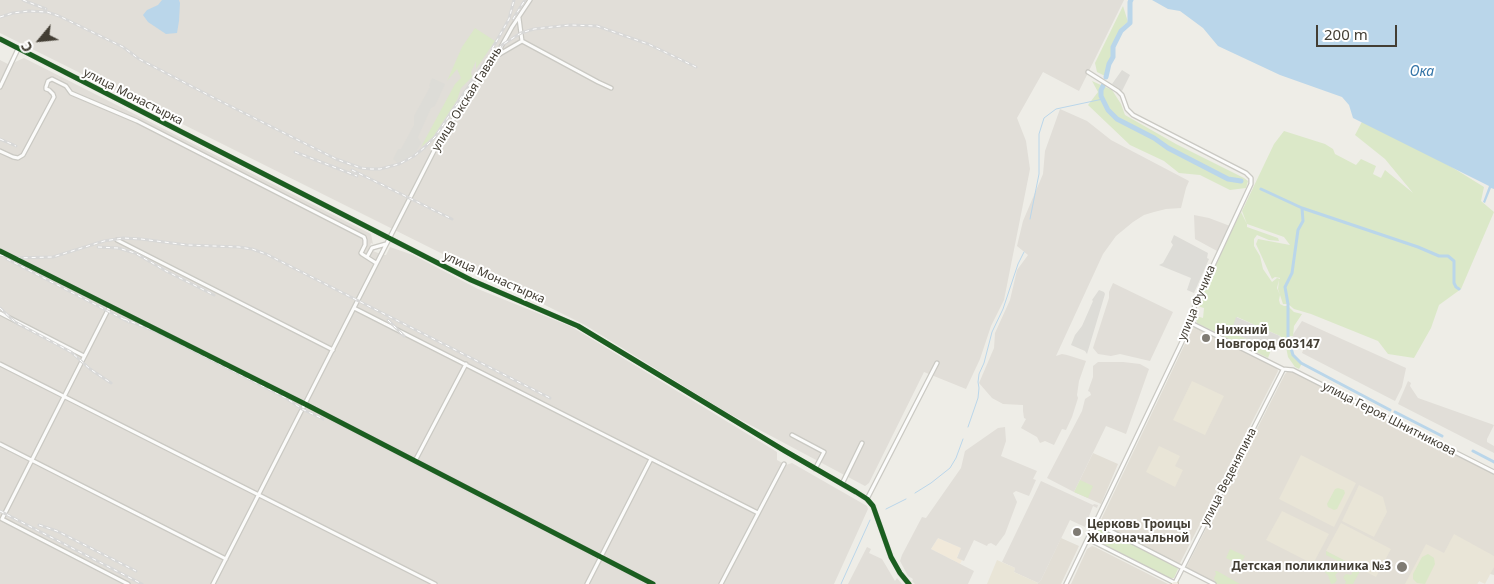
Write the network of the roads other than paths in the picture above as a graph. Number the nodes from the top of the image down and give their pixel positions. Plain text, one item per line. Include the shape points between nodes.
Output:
1 (530, 0) edge
2 (519, 18) junction
3 (0, 40) edge
4 (522, 40) junction
5 (18, 49) junction
6 (496, 56) junction
7 (1088, 72) dead end
8 (0, 87) edge
9 (611, 88) dead end
10 (0, 151) edge
11 (389, 238) junction
12 (117, 240) dead end
13 (386, 244) junction
14 (0, 251) edge
15 (367, 257) junction
16 (376, 263) junction
17 (110, 306) junction
18 (354, 308) junction
19 (0, 313) edge
20 (1190, 323) junction
21 (333, 350) junction
22 (84, 356) junction
23 (936, 363) dead end
24 (0, 364) edge
25 (466, 364) junction
26 (1284, 369) junction
27 (64, 396) junction
28 (304, 404) junction
29 (792, 435) dead end
30 (862, 443) dead end
31 (0, 444) edge
32 (652, 459) junction
33 (32, 460) junction
34 (415, 461) junction
35 (784, 464) dead end
36 (815, 469) junction
37 (1494, 472) edge
38 (842, 484) junction
39 (259, 495) junction
40 (867, 499) junction
41 (758, 514) junction
42 (1, 519) edge
43 (1095, 523) junction
44 (1088, 539) junction
45 (601, 557) junction
46 (226, 559) junction
47 (1183, 567) junction
48 (128, 584) edge
49 (213, 584) edge
50 (435, 584) edge
51 (587, 584) edge
52 (653, 584) edge
53 (721, 584) edge
54 (909, 584) edge
55 (1066, 584) edge
56 (1175, 584) edge
57 (1214, 584) edge

1 - 2 street, улица Окская Гавань
2 - 4 street
2 - 6 street, улица Окская Гавань
3 - 5 street, улица Монастырка
4 - 6 street
4 - 9 street
5 - 8 street
5 - 11 street, улица Монастырка
6 - 11 street, улица Окская Гавань via 445,131
7 - 20 street, улица Фучика via 1122,94 1127,109 1133,115 1251,178 1252,184 1195,304
10 - 15 street via 18,158 23,155 54,97 46,89 52,78 71,93 137,121 364,236 366,240 361,253
11 - 13 street, улица Окская Гавань
11 - 36 street, улица Монастырка via 486,287 578,326
12 - 21 street
13 - 15 street via 372,248
13 - 16 street, улица Окская Гавань
14 - 17 street
15 - 16 street
16 - 18 street, улица Окская Гавань
17 - 22 street
17 - 28 street
18 - 21 street, улица Окская Гавань
18 - 25 street
19 - 22 street
20 - 26 street, улица Героя Шнитникова
20 - 43 street, улица Фучика
21 - 28 street, улица Окская Гавань
22 - 27 street
23 - 40 street
24 - 27 street
25 - 32 street
25 - 34 street
26 - 37 street, улица Героя Шнитникова via 1293,370
26 - 47 street, улица Веденяпина
27 - 33 street
27 - 39 street
28 - 34 street
28 - 39 street, улица Окская Гавань
29 - 36 street via 824,452
30 - 38 street
31 - 33 street
32 - 41 street
32 - 45 street
33 - 42 street
33 - 46 street
34 - 45 street
35 - 41 street
36 - 38 street, улица Монастырка
38 - 40 street, улица Монастырка
39 - 46 street, улица Окская Гавань
39 - 50 street
40 - 54 street via 891,557
41 - 53 street
42 - 48 street
43 - 44 street, улица Фучика
43 - 47 street
44 - 55 street, улица Фучика
44 - 56 street
45 - 51 street
45 - 52 street
46 - 49 street, улица Окская Гавань
47 - 56 street, улица Веденяпина
47 - 57 street

